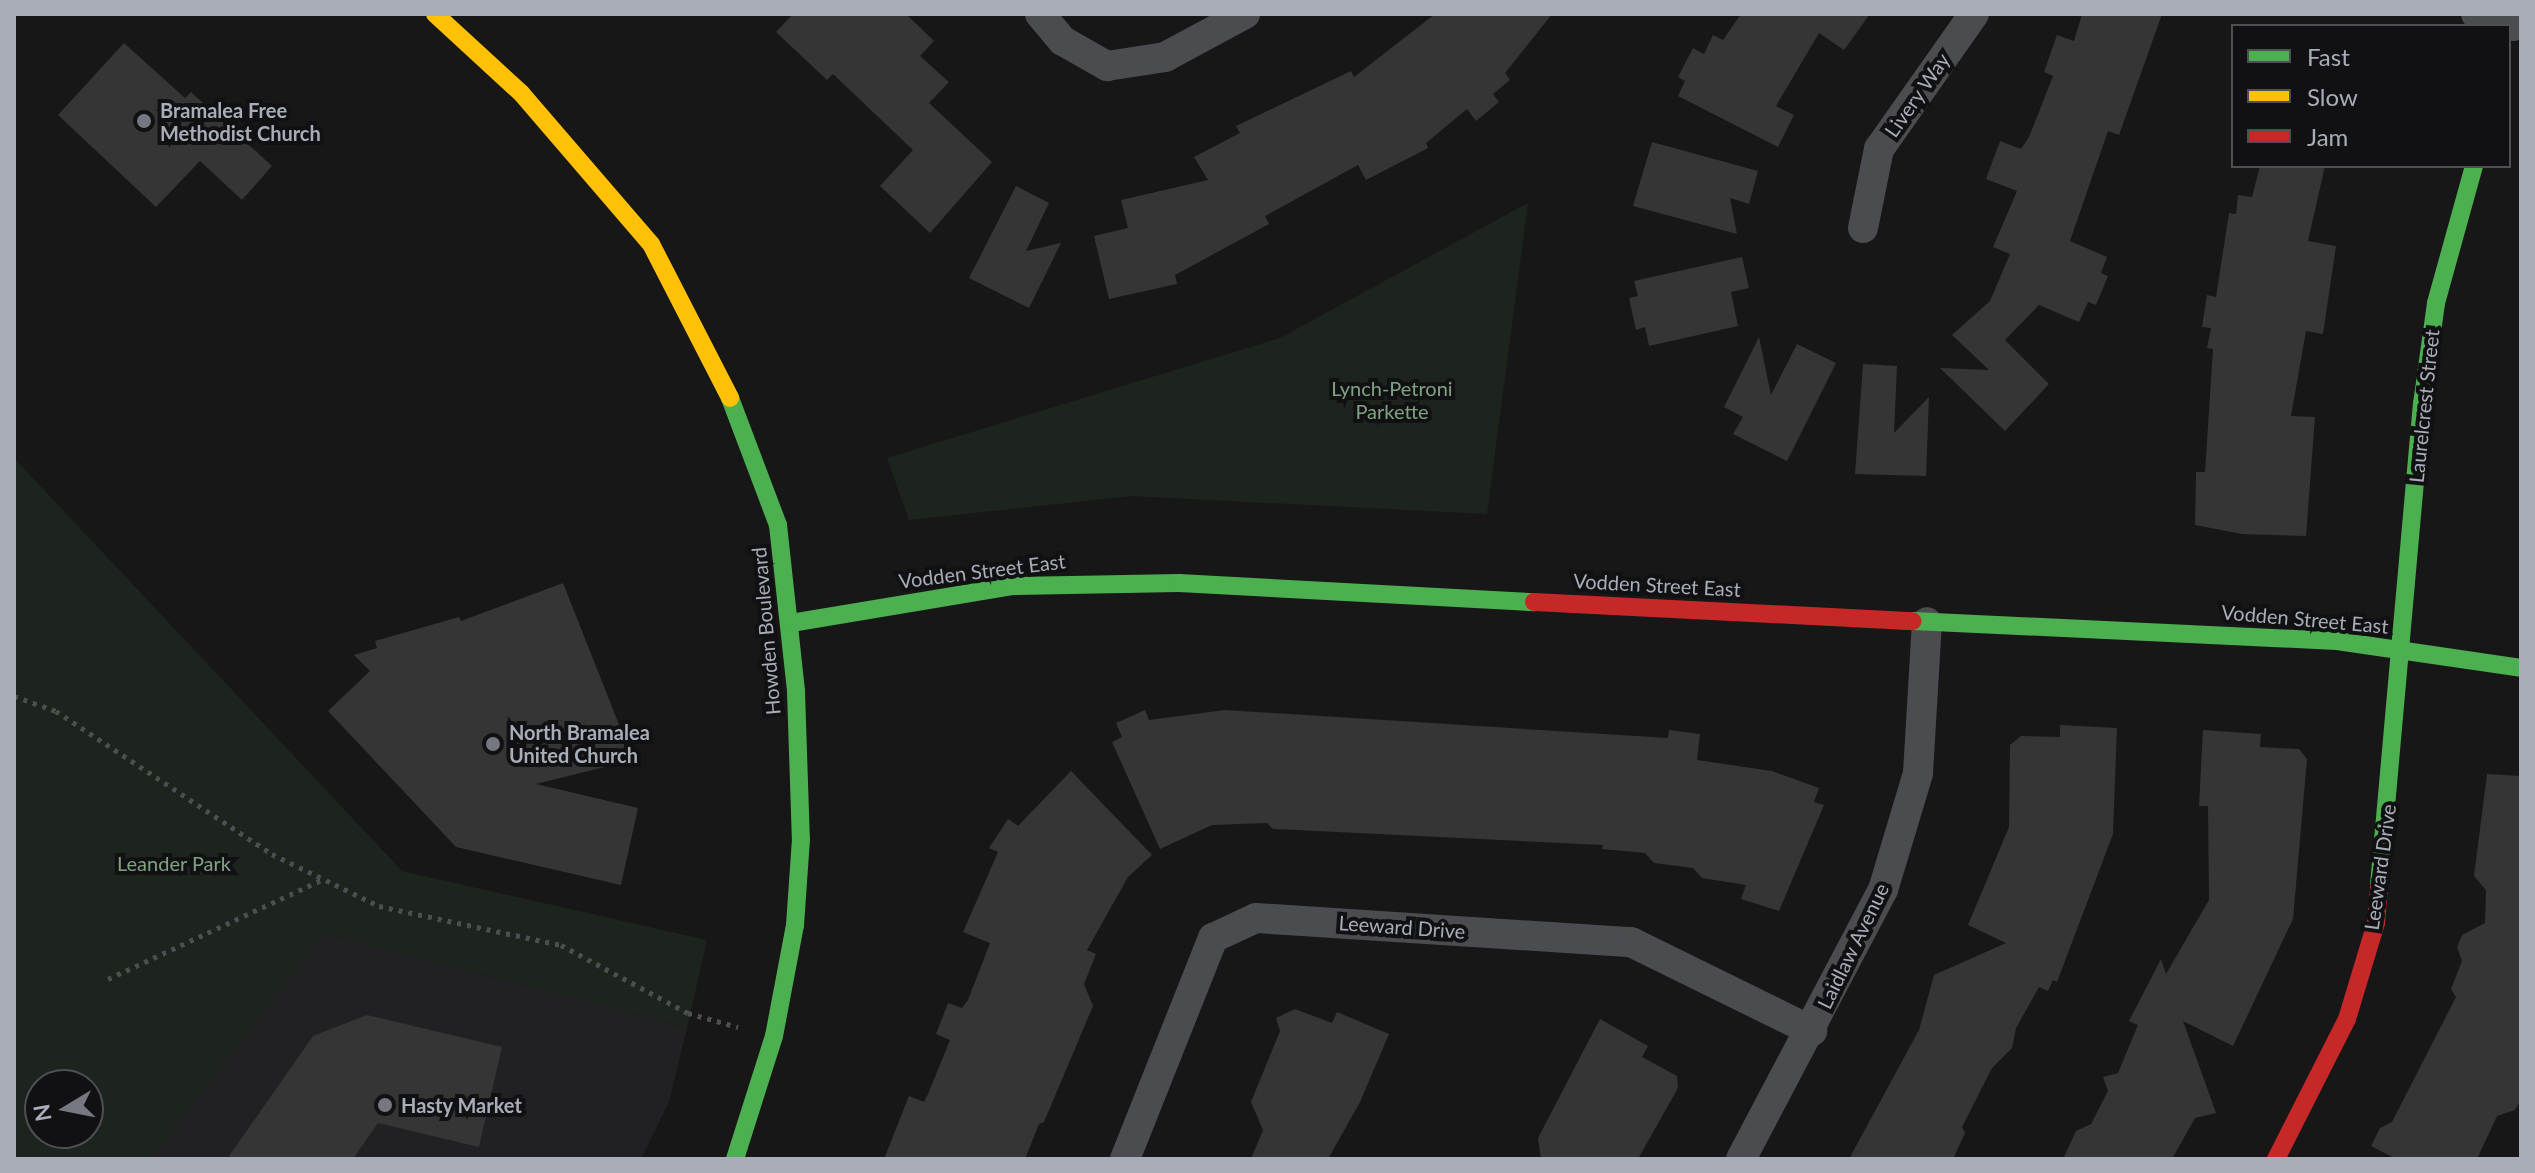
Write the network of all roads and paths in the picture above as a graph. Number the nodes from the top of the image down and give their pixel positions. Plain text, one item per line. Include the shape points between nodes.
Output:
1 (435, 14) edge
2 (1040, 14) edge
3 (1245, 14) edge
4 (1974, 14) edge
5 (2476, 14) edge
6 (2504, 24) edge
7 (2473, 168) edge
8 (1863, 228) dead end
9 (1927, 622) junction
10 (791, 623) junction
11 (2402, 651) junction
12 (2521, 668) edge
13 (14, 696) edge
14 (323, 879) junction
15 (108, 979) dead end
16 (1812, 1031) junction
17 (774, 1036) junction
18 (735, 1159) edge
19 (1125, 1159) edge
20 (1741, 1159) edge
21 (2276, 1159) edge

1 - 10 street, Howden Boulevard via 521,93 602,181 651,244 689,307 756,457 778,525
2 - 3 street via 1063,41 1107,66 1165,57
4 - 8 street, Livery Way via 1879,149
5 - 6 street
7 - 11 street, Laurelcrest Street via 2432,332
9 - 10 street, Vodden Street East via 1087,581 1012,586
9 - 11 street, Vodden Street East via 2188,631
9 - 16 street, Laidlaw Avenue via 1918,773 1883,890
10 - 17 street, Howden Boulevard via 801,839 795,925
11 - 12 street, Vodden Street East
11 - 21 street, Leeward Drive via 2376,923 2347,1019
13 - 14 path via 56,711 272,854
14 - 15 path
14 - 17 path via 379,906 561,945 688,1013
16 - 19 street, Leeward Drive via 1631,942 1256,918 1213,938
16 - 20 street, Laidlaw Avenue
17 - 18 street, Howden Boulevard

